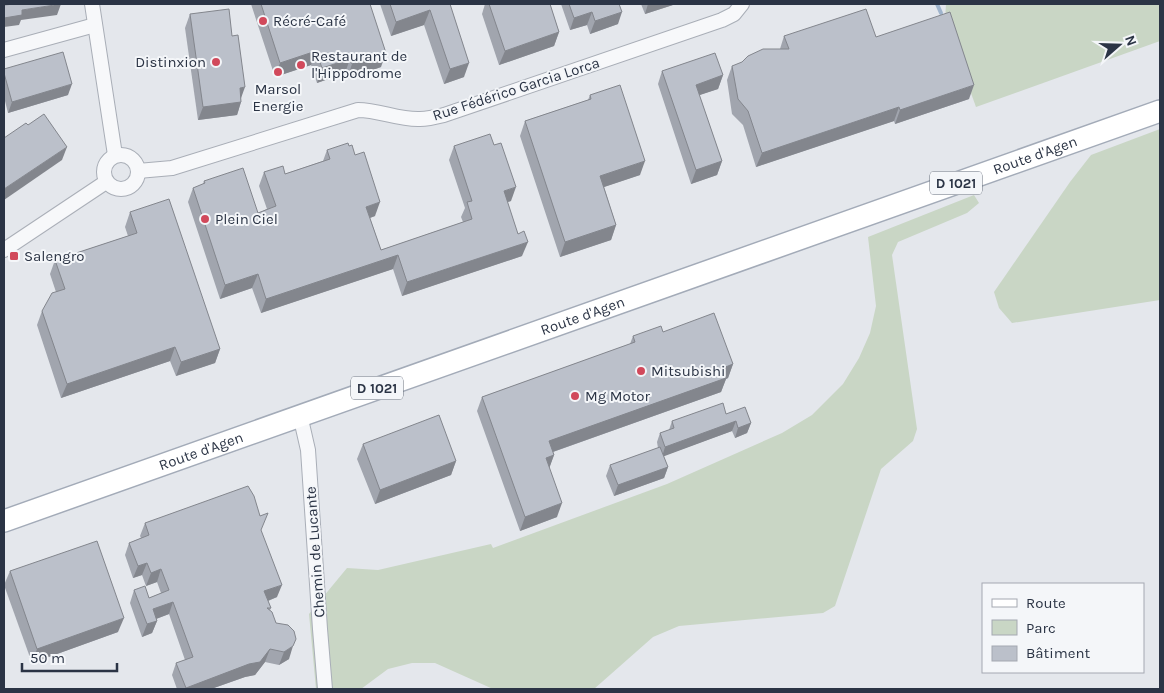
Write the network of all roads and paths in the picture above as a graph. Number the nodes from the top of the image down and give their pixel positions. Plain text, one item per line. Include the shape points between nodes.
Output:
1 (92, 4) edge
2 (742, 4) edge
3 (95, 25) junction
4 (4, 50) edge
5 (1160, 111) edge
6 (115, 155) junction
7 (138, 171) junction
8 (106, 182) junction
9 (4, 250) edge
10 (300, 415) junction
11 (4, 521) edge
12 (325, 689) edge

1 - 3 street
2 - 7 street, Rue Fédérico Garcia Lorca via 734,14 722,20 444,115 420,119 358,110 172,168
3 - 4 street
3 - 6 street
5 - 10 main road, Route d'Agen / D 1021
6 - 7 street via 130,158
6 - 8 street via 104,167
7 - 8 street via 135,182 126,189 116,189
8 - 9 street
10 - 11 main road, Route d'Agen / D 1021
10 - 12 street, Chemin de Lucante via 308,450

